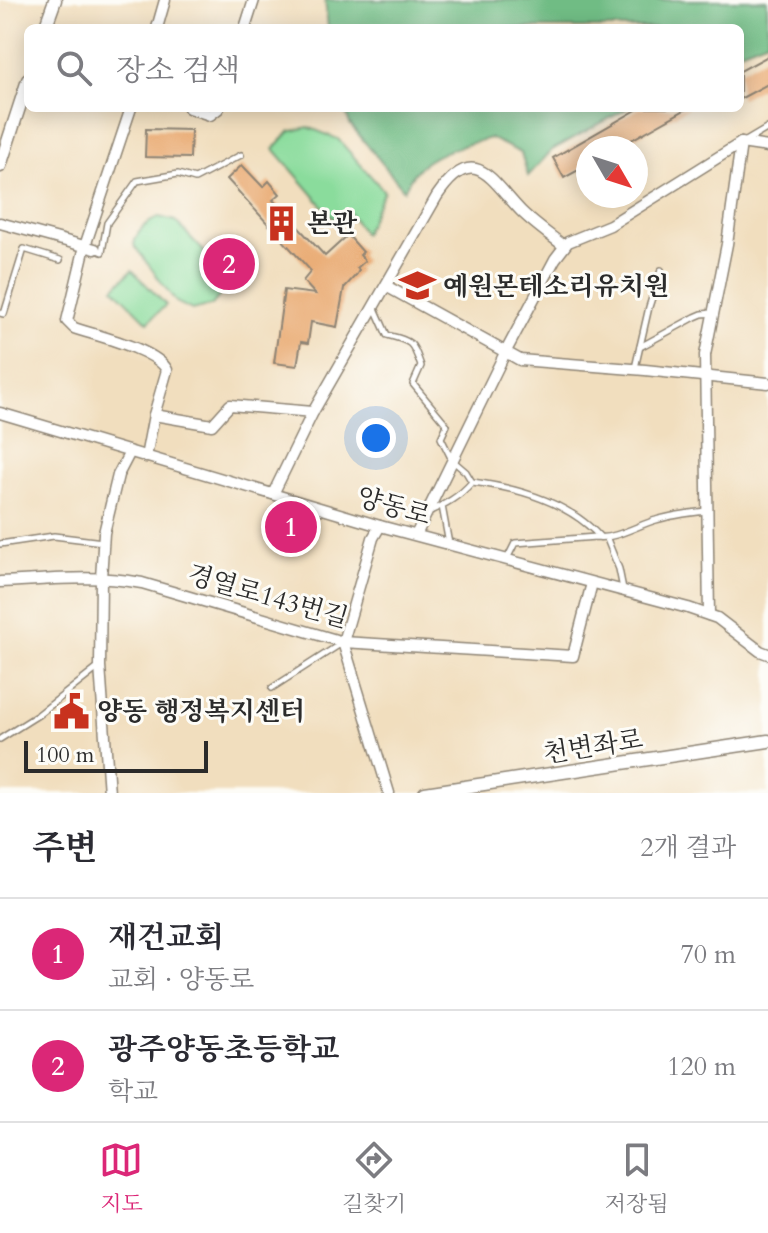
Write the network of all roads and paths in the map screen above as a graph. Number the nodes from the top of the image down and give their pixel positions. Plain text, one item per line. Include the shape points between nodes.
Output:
1 (55, 0) edge
2 (165, 0) edge
3 (254, 0) edge
4 (46, 24) edge
5 (158, 24) edge
6 (246, 24) edge
7 (24, 92) edge
8 (130, 112) edge
9 (768, 128) edge
10 (741, 143) junction
11 (768, 147) edge
12 (241, 155) dead end
13 (0, 166) edge
14 (0, 223) edge
15 (564, 246) junction
16 (90, 248) junction
17 (60, 260) dead end
18 (661, 270) dead end
19 (386, 286) junction
20 (374, 305) junction
21 (0, 313) edge
22 (713, 313) junction
23 (639, 348) junction
24 (505, 353) junction
25 (635, 369) junction
26 (705, 377) junction
27 (768, 383) edge
28 (313, 412) junction
29 (0, 413) edge
30 (154, 415) junction
31 (130, 452) junction
32 (146, 457) junction
33 (452, 460) junction
34 (472, 482) junction
35 (273, 494) junction
36 (442, 506) junction
37 (708, 511) junction
38 (427, 512) junction
39 (380, 526) junction
40 (416, 535) junction
41 (604, 538) junction
42 (104, 542) junction
43 (0, 544) edge
44 (449, 544) junction
45 (506, 560) junction
46 (101, 578) junction
47 (0, 582) edge
48 (592, 583) junction
49 (624, 590) junction
50 (709, 615) junction
51 (343, 642) junction
52 (765, 655) edge
53 (100, 666) junction
54 (272, 688) dead end
55 (0, 739) edge
56 (768, 741) edge
57 (109, 793) edge
58 (389, 793) edge
59 (425, 793) edge

1 - 4 street
2 - 5 street
3 - 6 street
7 - 13 street
8 - 16 street
9 - 10 lane
10 - 11 street
10 - 15 street via 610,225
10 - 22 street
12 - 16 lane via 195,179 178,174 137,181 107,223 102,252
14 - 16 street
15 - 19 street via 524,214 490,175 470,169 447,181
15 - 24 street
16 - 30 street via 67,321 162,361 167,370
17 - 21 lane via 24,249 4,314
18 - 23 lane
19 - 20 street
19 - 24 street
20 - 28 street
20 - 33 lane via 387,335 413,345 421,366 413,384 447,425 441,438
22 - 23 lane via 695,317
22 - 26 street
23 - 25 lane
24 - 25 street via 520,360
24 - 33 street
25 - 26 street
26 - 27 street
26 - 37 street
28 - 30 street via 230,405 212,425
28 - 35 street
29 - 31 street, 양동로
30 - 32 street
31 - 32 street, 양동로
31 - 42 street via 118,475
32 - 35 street, 양동로
33 - 34 lane
33 - 38 street
34 - 36 lane
34 - 41 lane via 544,498
35 - 39 street, 양동로
36 - 38 lane
36 - 44 lane
37 - 41 lane via 657,519
37 - 50 street
38 - 40 street
39 - 40 street, 양동로
39 - 51 street
40 - 44 street, 양동로
41 - 45 lane via 515,543
41 - 49 lane
42 - 43 lane via 54,536
42 - 46 street
44 - 45 street, 양동로
45 - 48 street, 양동로
46 - 47 street, 경열로143번길
46 - 51 street, 경열로143번길 via 142,583
46 - 53 street
48 - 49 street, 양동로
48 - 51 street, 경열로143번길 via 573,656
49 - 50 street, 양동로
50 - 52 street, 양동로
51 - 54 lane
51 - 58 street
53 - 55 lane
53 - 57 street
56 - 59 street, 천변좌로

